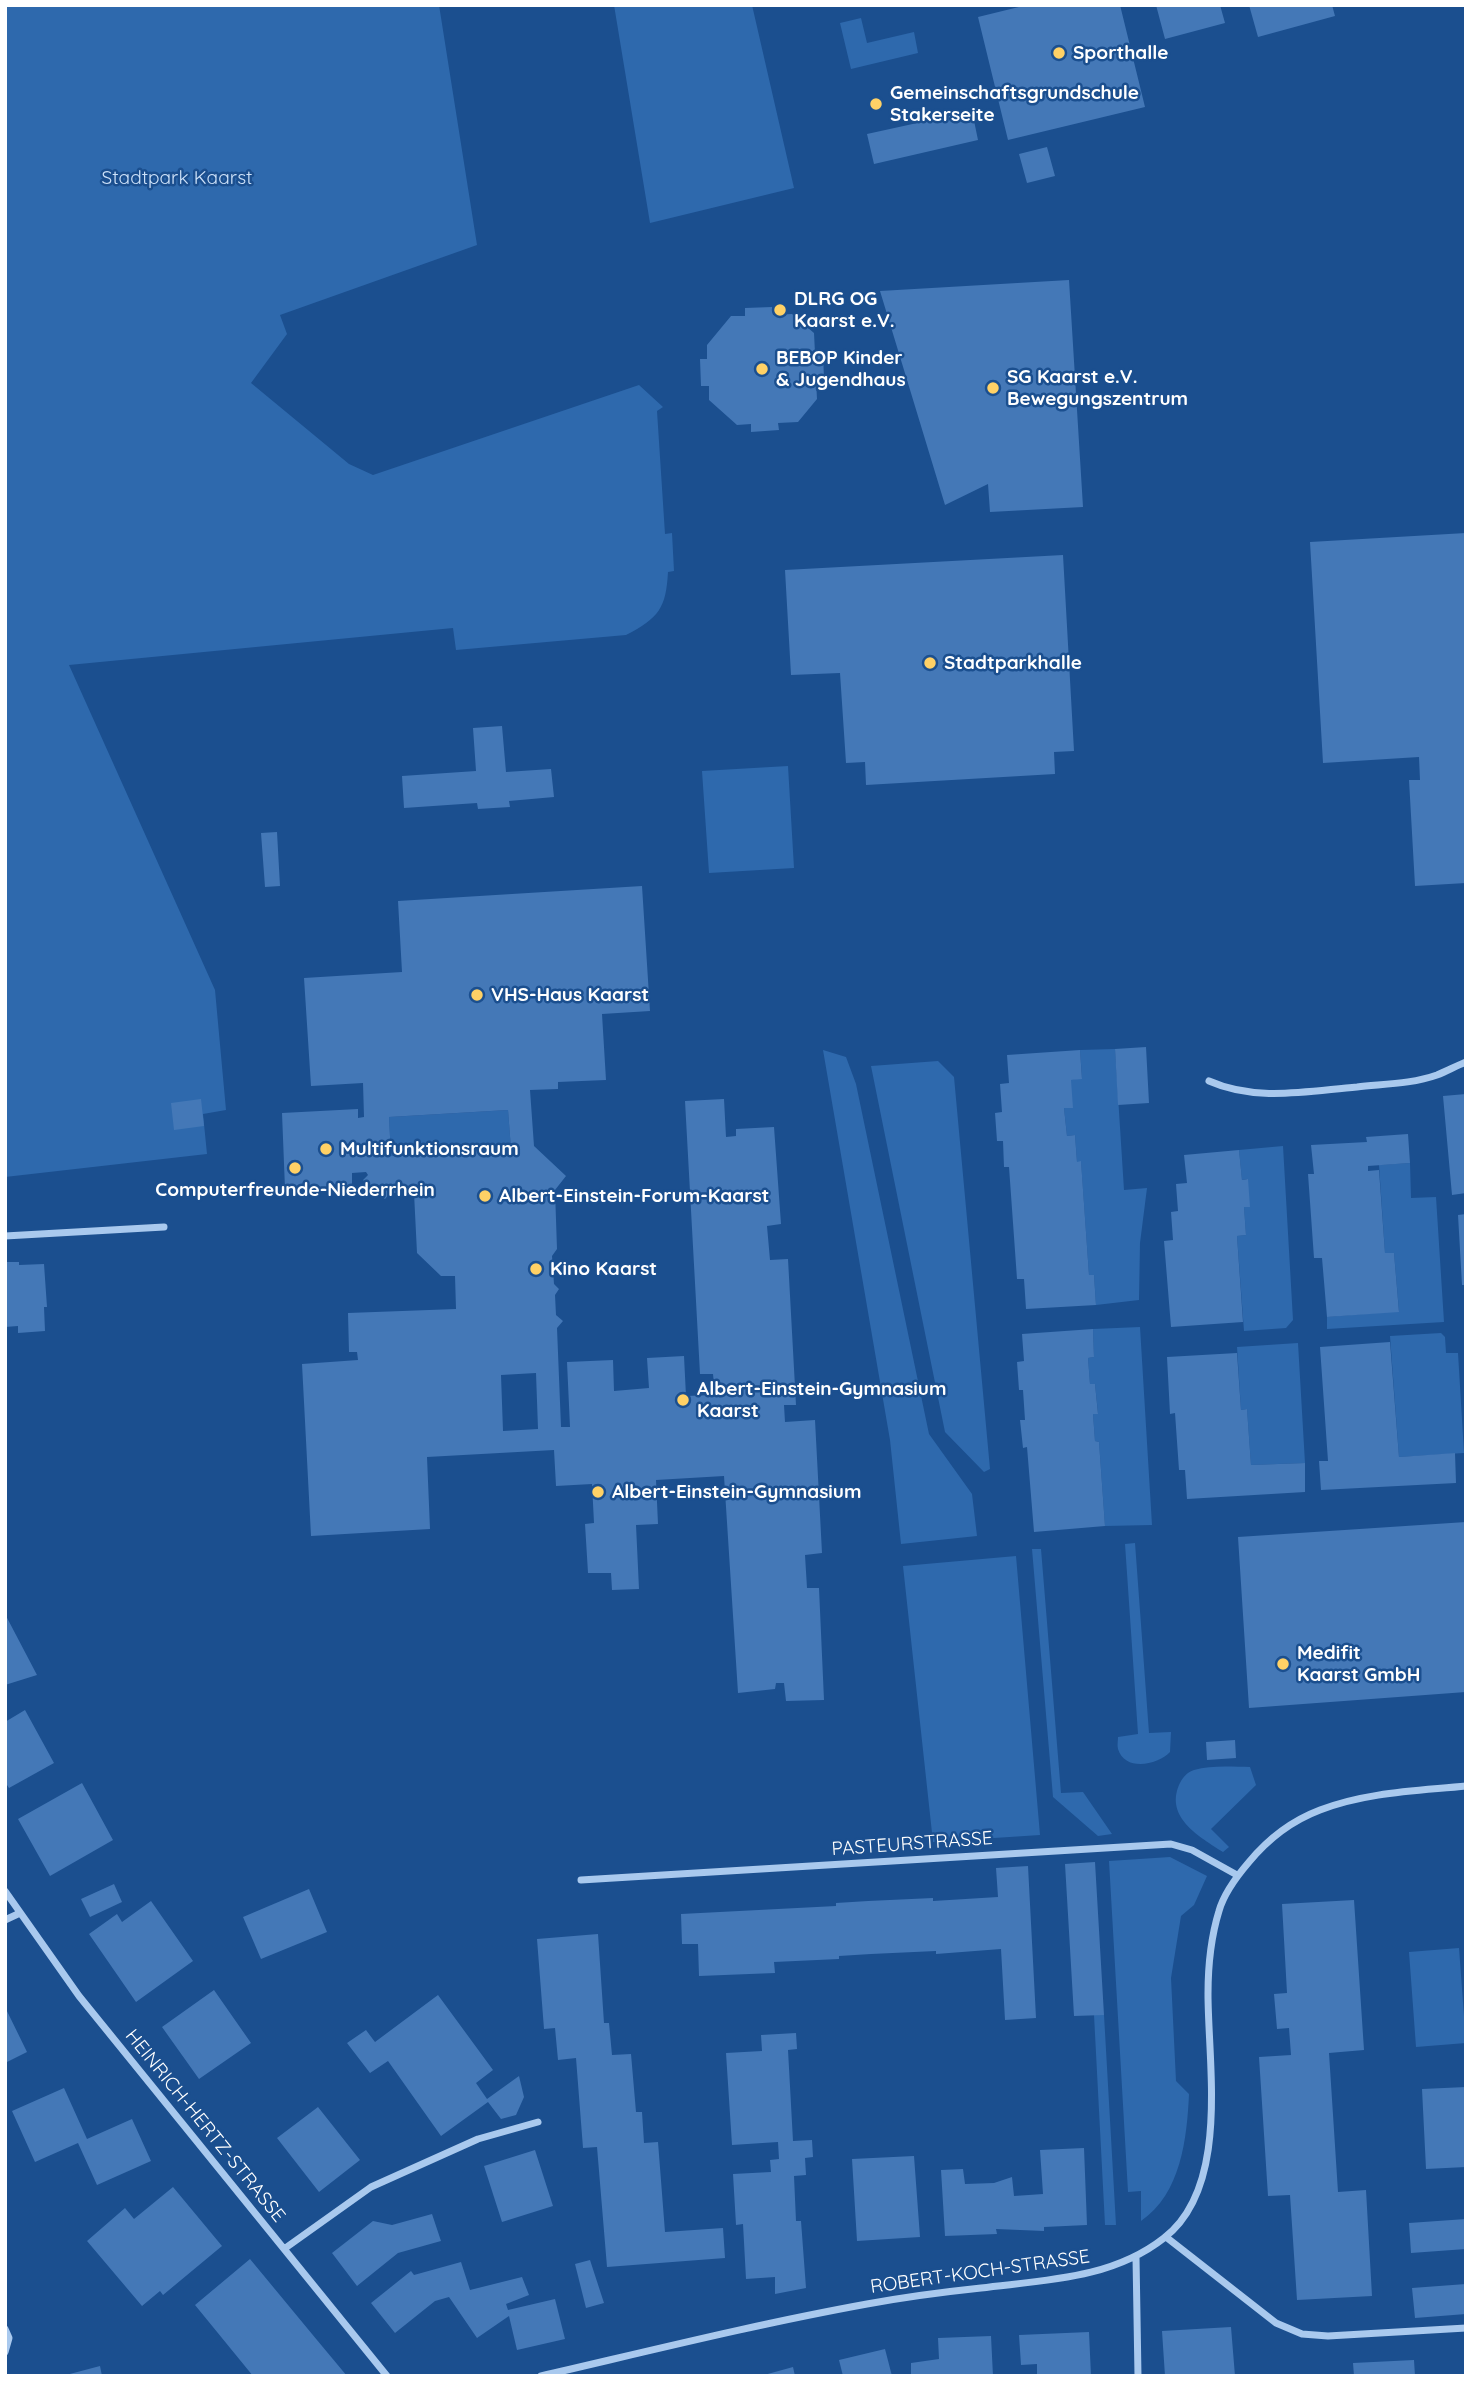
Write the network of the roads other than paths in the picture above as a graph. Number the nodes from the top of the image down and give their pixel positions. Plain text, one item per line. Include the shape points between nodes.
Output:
1 (1466, 1062) edge
2 (1209, 1081) dead end
3 (164, 1227) dead end
4 (5, 1236) edge
5 (1466, 1786) edge
6 (1237, 1875) junction
7 (581, 1880) dead end
8 (5, 1891) edge
9 (20, 1913) junction
10 (5, 1920) edge
11 (538, 2122) dead end
12 (1166, 2237) junction
13 (284, 2249) junction
14 (1136, 2257) junction
15 (1466, 2328) edge
16 (5, 2329) edge
17 (5, 2352) edge
18 (387, 2376) edge
19 (541, 2376) edge
20 (1138, 2376) edge

1 - 2 street via 1435,1076 1402,1083 1287,1093 1243,1092
3 - 4 street
5 - 6 street, ROBERT-KOCH-STRASSE via 1364,1798 1320,1810 1264,1843
6 - 7 street, PASTEURSTRASSE via 1171,1844
6 - 12 street, ROBERT-KOCH-STRASSE via 1219,1908 1210,1955 1207,2159 1193,2202
8 - 9 street, HEINRICH-HERTZ-STRASSE
9 - 10 street
9 - 13 street, HEINRICH-HERTZ-STRASSE via 79,1996
11 - 13 street via 478,2140 371,2187
12 - 14 street, ROBERT-KOCH-STRASSE
12 - 15 street via 1276,2323 1302,2333 1328,2336
13 - 18 street, HEINRICH-HERTZ-STRASSE
14 - 19 street, ROBERT-KOCH-STRASSE via 1102,2271 868,2304
14 - 20 street
16 - 17 street via 9,2338

